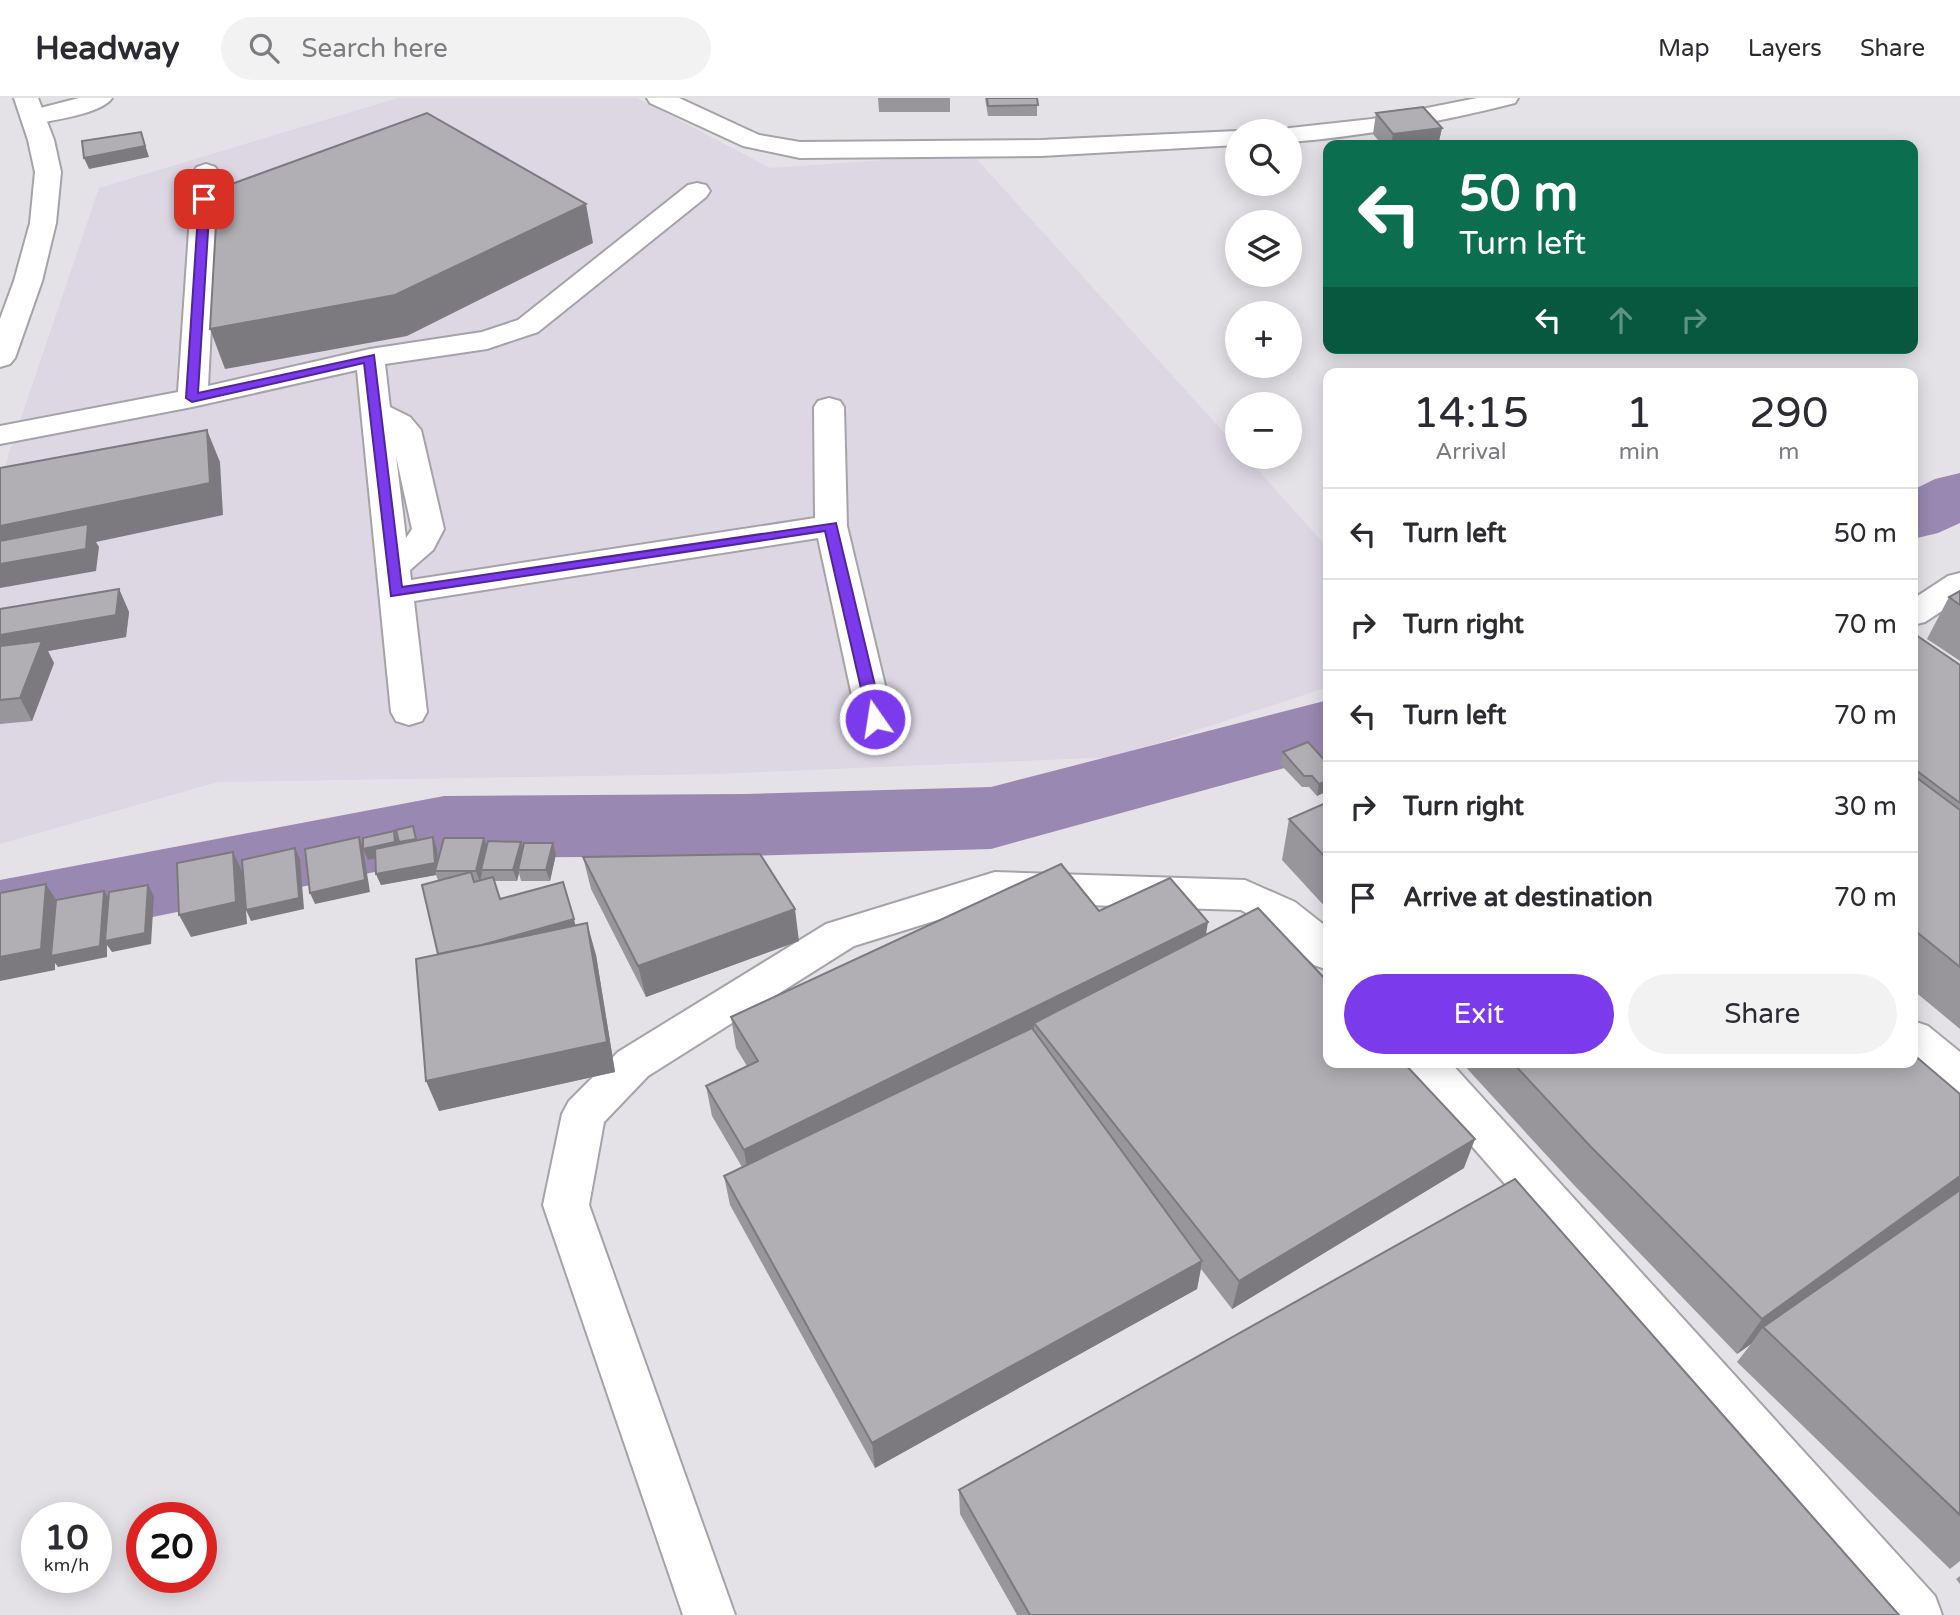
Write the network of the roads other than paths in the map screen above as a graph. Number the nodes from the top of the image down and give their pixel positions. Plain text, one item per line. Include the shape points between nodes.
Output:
1 (100, 98) edge
2 (659, 98) edge
3 (1490, 100) edge
4 (30, 107) edge
5 (879, 125) dead end
6 (1302, 134) edge
7 (1225, 139) edge
8 (822, 149) junction
9 (206, 172) dead end
10 (697, 191) dead end
11 (0, 358) edge
12 (370, 358) junction
13 (192, 398) junction
14 (829, 407) dead end
15 (0, 435) edge
16 (831, 526) junction
17 (395, 580) junction
18 (1960, 584) edge
19 (1918, 611) edge
20 (409, 712) dead end
21 (875, 719) dead end
22 (1323, 948) edge
23 (1918, 1042) edge
24 (1429, 1068) edge
25 (1960, 1077) edge
26 (709, 1615) edge
27 (1916, 1615) edge

1 - 4 street via 81,106
2 - 8 street via 752,141
3 - 6 street via 1402,123
4 - 11 street via 48,172 43,223
5 - 8 street via 848,129
7 - 8 street via 1041,148
9 - 13 street
10 - 12 street via 528,326 486,340
12 - 13 street
12 - 17 street
13 - 15 street
14 - 16 street
16 - 17 street
16 - 21 street
17 - 20 street
18 - 19 street
22 - 26 street via 1286,915 1245,895 995,887 840,934 633,1064 584,1114 565,1205
23 - 25 street
24 - 27 street

